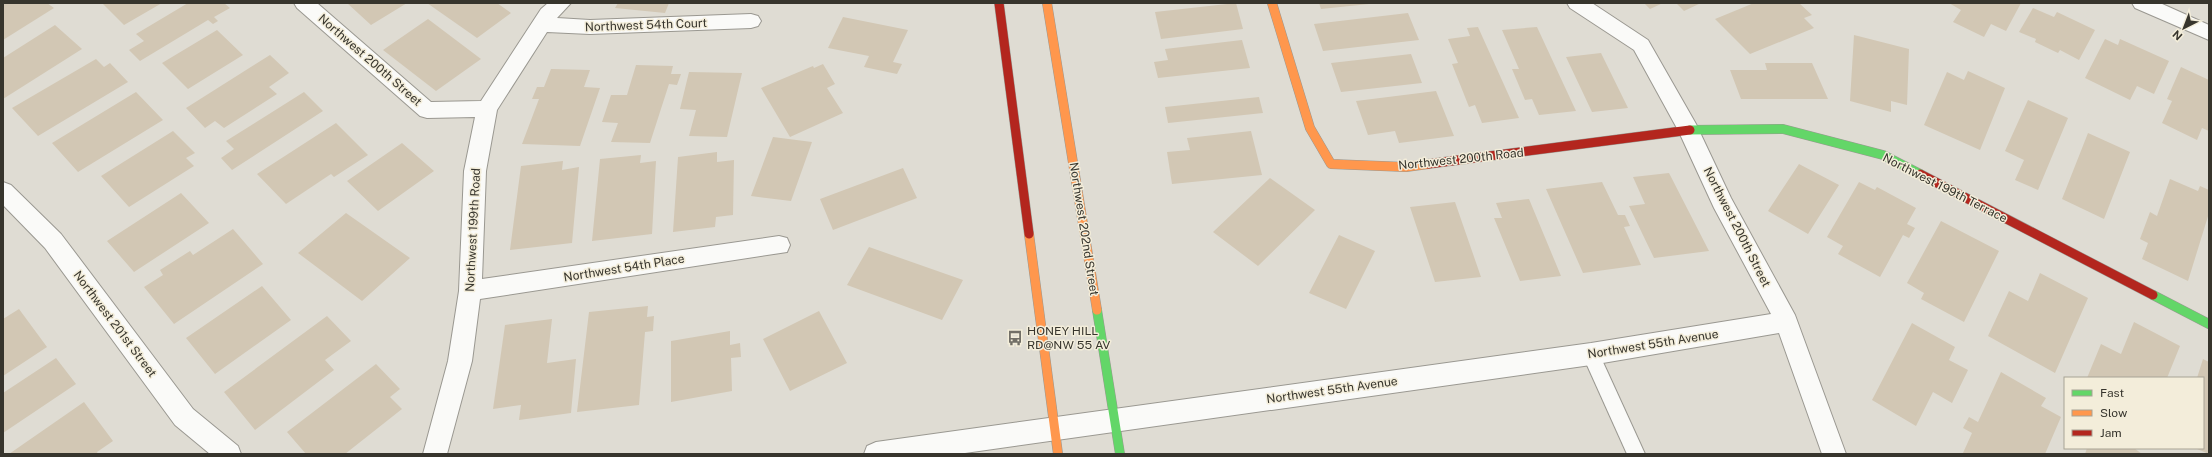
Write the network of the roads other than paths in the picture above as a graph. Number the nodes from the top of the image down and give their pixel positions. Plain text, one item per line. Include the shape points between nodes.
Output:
1 (304, 3) edge
2 (561, 3) edge
3 (999, 3) edge
4 (1047, 3) edge
5 (1272, 3) edge
6 (1578, 3) edge
7 (2142, 3) edge
8 (751, 21) dead end
9 (542, 24) junction
10 (2209, 33) edge
11 (487, 109) junction
12 (1689, 130) junction
13 (3, 191) edge
14 (779, 245) dead end
15 (470, 292) junction
16 (1787, 322) junction
17 (2209, 324) edge
18 (1591, 354) junction
19 (1114, 420) junction
20 (1055, 428) junction
21 (229, 454) edge
22 (435, 454) edge
23 (876, 454) edge
24 (1058, 454) edge
25 (1120, 454) edge
26 (1636, 454) edge
27 (1834, 454) edge

1 - 11 street, Northwest 200th Street via 427,110
2 - 9 street, Northwest 199th Road via 548,14
3 - 20 street
4 - 19 street, Northwest 202nd Street
5 - 12 street, Northwest 200th Road via 1310,128 1331,164 1406,167
6 - 12 street via 1641,45
7 - 10 street
8 - 9 street, Northwest 54th Court via 590,27
9 - 11 street, Northwest 199th Road
11 - 15 street, Northwest 199th Road via 475,171
12 - 16 street, Northwest 200th Street via 1722,202
12 - 17 street, Northwest 199th Terrace via 1783,129 1883,155
13 - 21 street, Northwest 201st Street via 53,241 184,417
14 - 15 street, Northwest 54th Place
15 - 22 street, Northwest 199th Road via 460,361
16 - 18 street, Northwest 55th Avenue
16 - 27 street, Northwest 200th Street
18 - 19 street, Northwest 55th Avenue
18 - 26 lane
19 - 20 street, Northwest 55th Avenue
19 - 25 street, Northwest 202nd Street
20 - 23 street, Northwest 55th Avenue
20 - 24 street

